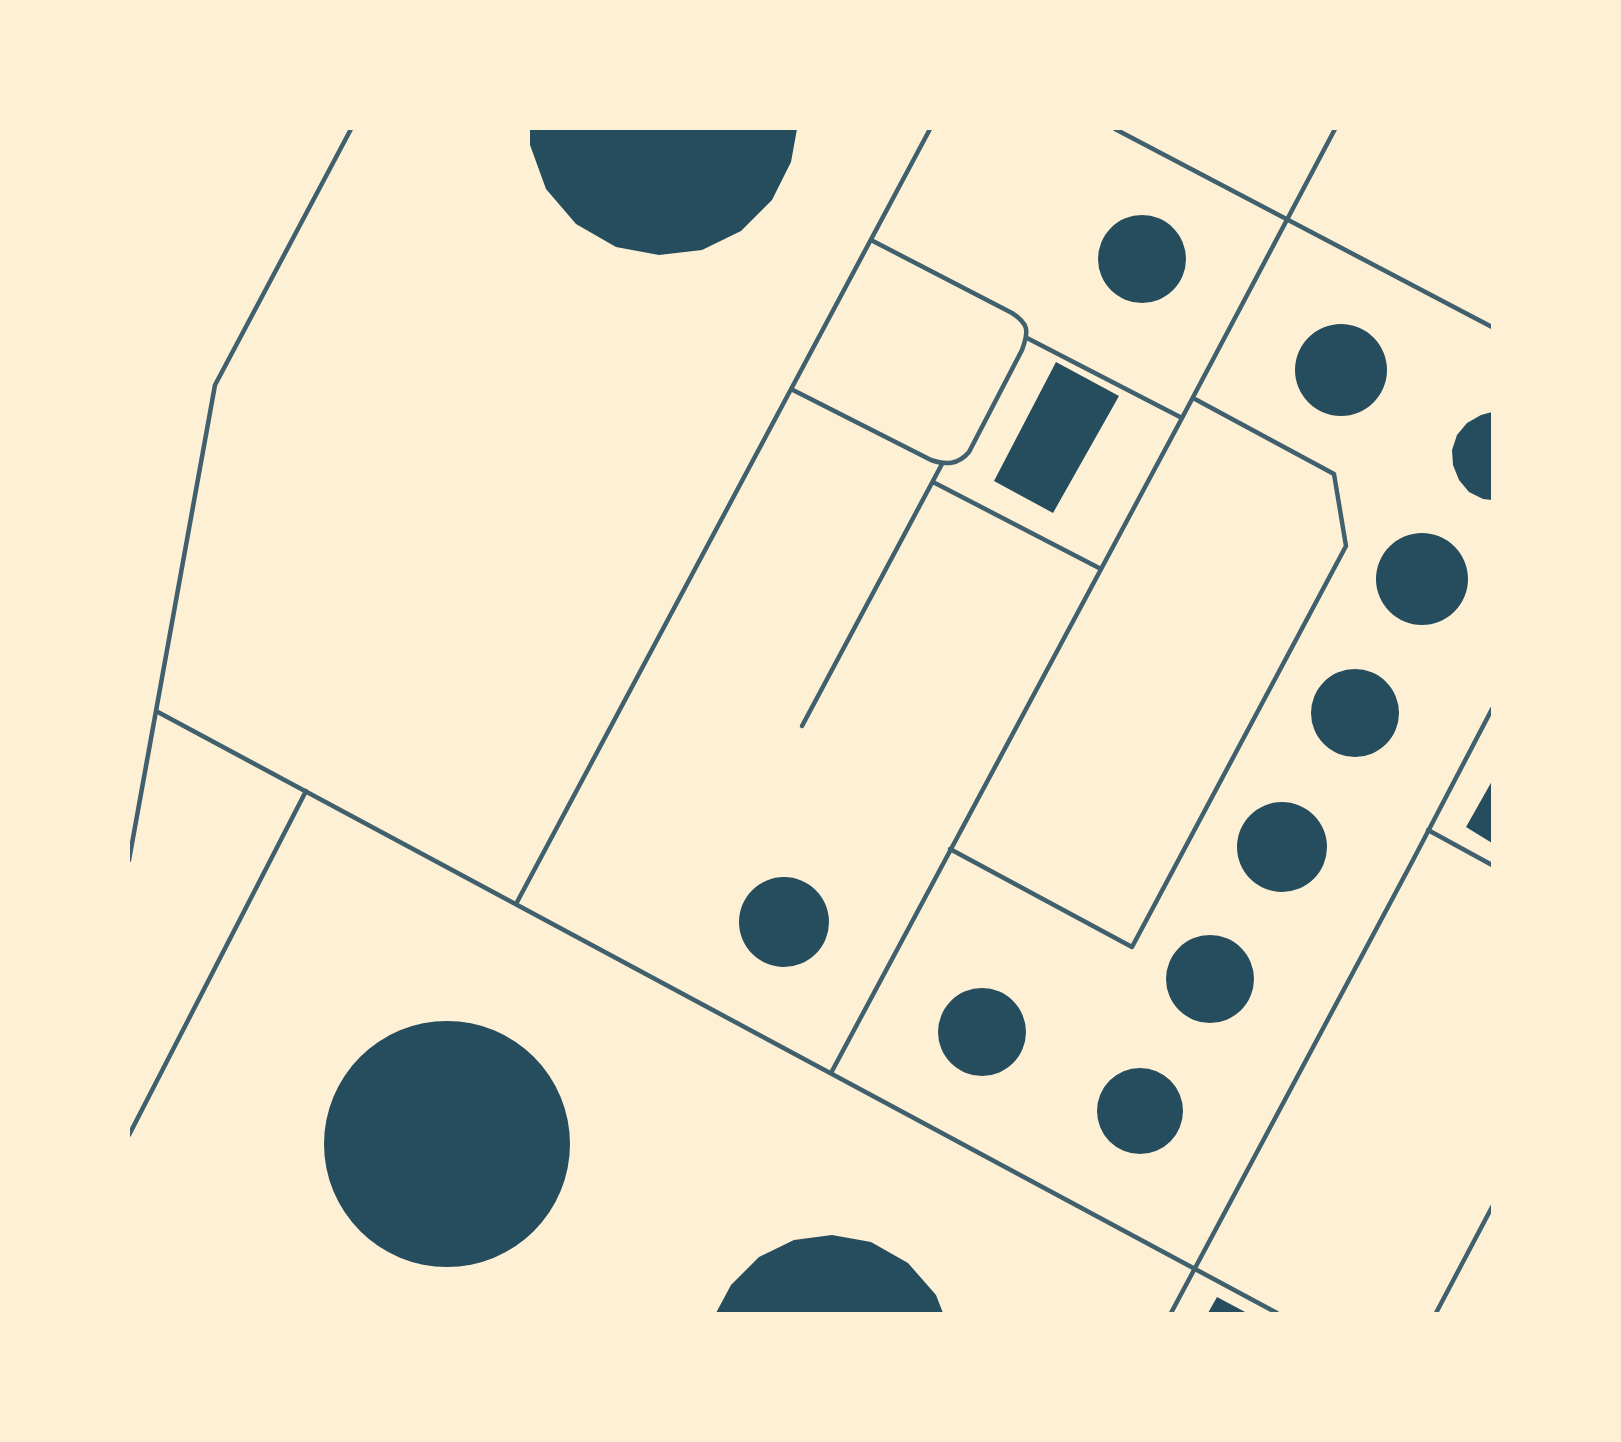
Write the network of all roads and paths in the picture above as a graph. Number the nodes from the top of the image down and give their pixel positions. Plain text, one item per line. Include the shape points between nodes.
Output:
1 (351, 129) edge
2 (930, 129) edge
3 (1115, 129) edge
4 (1335, 129) edge
5 (1286, 219) junction
6 (871, 240) junction
7 (1492, 327) edge
8 (1027, 338) junction
9 (792, 389) junction
10 (1192, 399) junction
11 (1182, 418) junction
12 (942, 464) junction
13 (933, 482) junction
14 (1101, 569) junction
15 (1492, 708) edge
16 (156, 711) junction
17 (802, 726) dead end
18 (306, 791) junction
19 (1428, 830) junction
20 (950, 849) junction
21 (129, 860) edge
22 (1492, 865) edge
23 (516, 904) junction
24 (831, 1073) junction
25 (129, 1135) edge
26 (1492, 1207) edge
27 (1195, 1269) junction
28 (1171, 1313) edge
29 (1278, 1313) edge
30 (1436, 1313) edge

1 - 16 lane via 216,385
2 - 6 lane
3 - 5 lane
4 - 5 lane
5 - 7 lane
5 - 10 lane
6 - 8 lane via 1020,318
6 - 9 lane
8 - 11 lane
8 - 12 lane via 969,452 957,462
9 - 12 lane
9 - 23 lane
10 - 11 lane
10 - 20 lane via 1334,474 1346,546 1132,947
11 - 14 lane
12 - 13 lane
13 - 14 lane
13 - 17 lane
14 - 20 lane
15 - 19 lane
16 - 18 lane
16 - 21 lane
18 - 23 lane
18 - 25 lane
19 - 22 lane
19 - 27 lane
20 - 24 lane
23 - 24 lane
24 - 27 lane
26 - 30 lane
27 - 28 lane
27 - 29 lane

